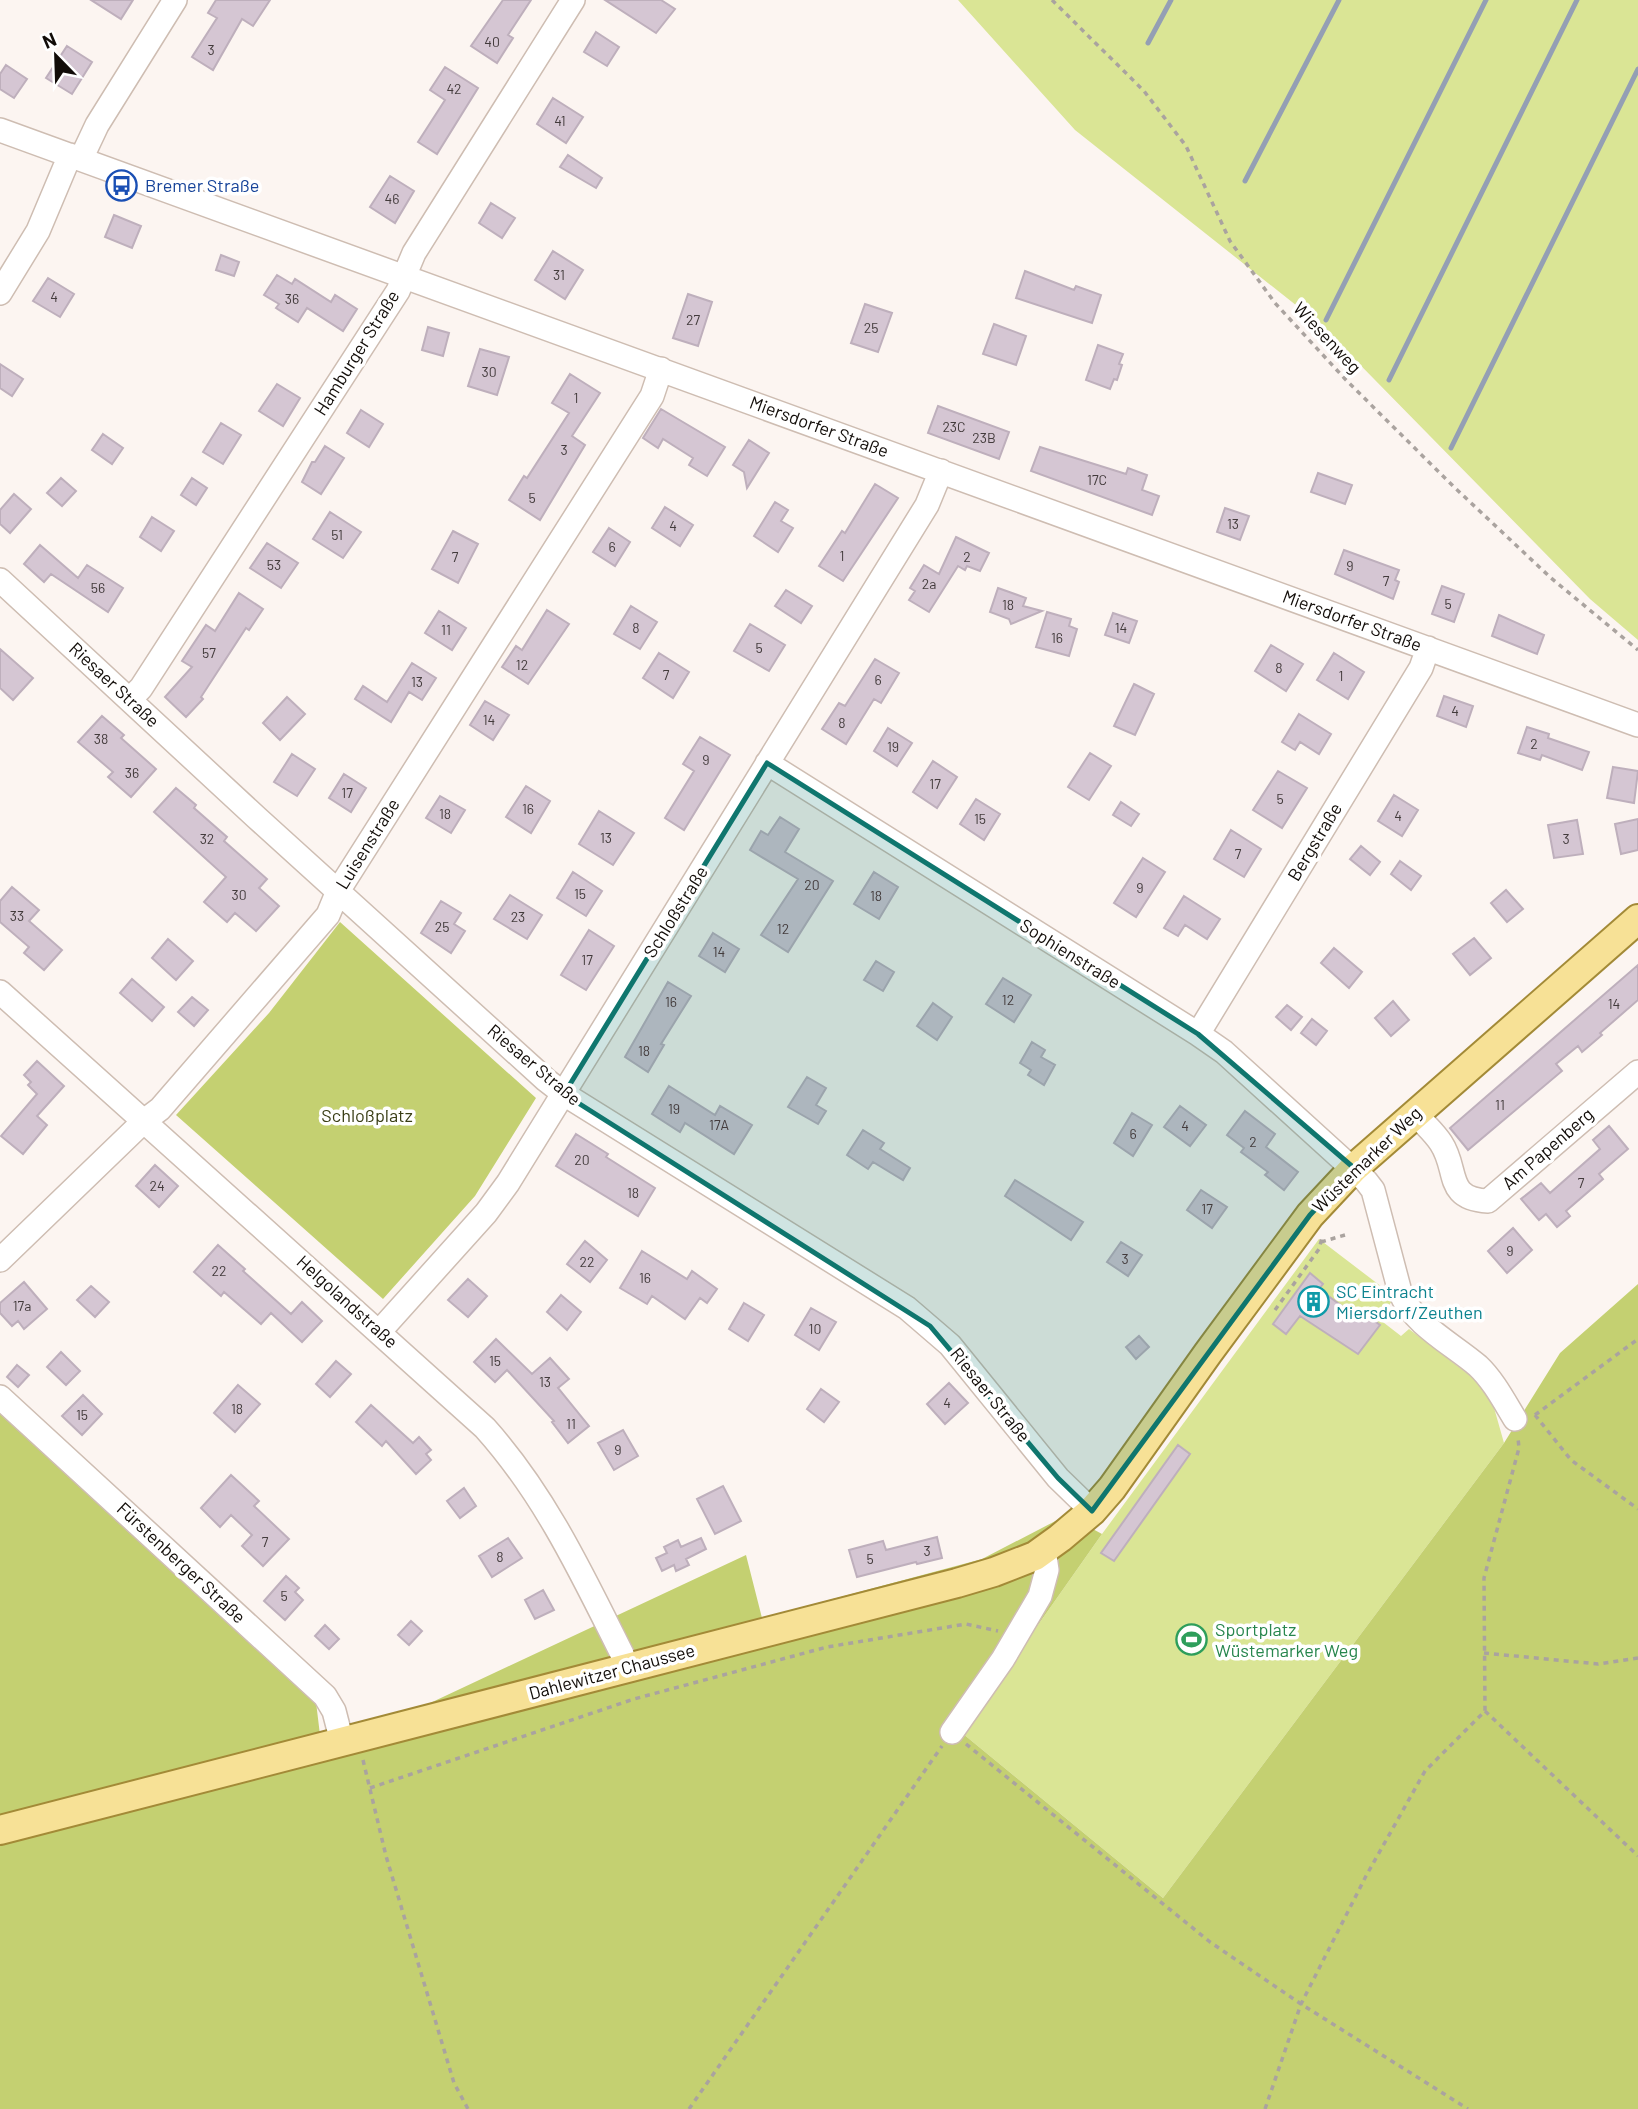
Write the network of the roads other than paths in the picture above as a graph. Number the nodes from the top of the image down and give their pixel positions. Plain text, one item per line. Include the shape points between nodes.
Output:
1 (175, 0) edge
2 (573, 0) edge
3 (0, 130) edge
4 (75, 157) junction
5 (404, 276) junction
6 (0, 293) edge
7 (661, 369) junction
8 (942, 471) junction
9 (0, 580) edge
10 (1428, 648) junction
11 (130, 699) junction
12 (1638, 725) edge
13 (767, 763) junction
14 (338, 891) junction
15 (1638, 919) edge
16 (0, 992) edge
17 (1198, 1034) junction
18 (1638, 1072) edge
19 (564, 1094) junction
20 (1415, 1113) junction
21 (144, 1121) junction
22 (1354, 1168) junction
23 (0, 1260) edge
24 (379, 1332) junction
25 (0, 1397) edge
26 (1525, 1417) road end
27 (1092, 1511) junction
28 (1044, 1550) junction
29 (626, 1667) junction
30 (952, 1732) road end
31 (352, 1749) junction
32 (0, 1830) edge

1 - 4 street
2 - 5 street, Hamburger Straße
3 - 4 street, Miersdorfer Straße
4 - 5 street, Miersdorfer Straße
4 - 6 street
5 - 7 street, Miersdorfer Straße
5 - 11 street, Hamburger Straße via 280,474
7 - 8 street, Miersdorfer Straße
7 - 14 street, Luisenstraße via 652,396
8 - 10 street, Miersdorfer Straße
8 - 13 street, Schloßstraße via 927,505
9 - 11 street, Riesaer Straße
10 - 12 street, Miersdorfer Straße
10 - 17 street, Bergstraße via 1422,668
11 - 14 street, Riesaer Straße
13 - 17 street, Sophienstraße
13 - 19 street, Schloßstraße
14 - 19 street, Riesaer Straße
14 - 21 street, Luisenstraße via 328,915 284,968 160,1109
15 - 20 main road, Wüstemarker Weg
16 - 21 street, Helgolandstraße
17 - 22 street, Sophienstraße
18 - 20 street, Am Papenberg via 1488,1201 1472,1200 1460,1192 1442,1143
19 - 24 street, Schloßstraße via 486,1213
19 - 27 street, Riesaer Straße via 930,1326 1058,1478
20 - 22 main road, Wüstemarker Weg
21 - 23 street, Luisenstraße
21 - 24 street, Helgolandstraße
22 - 26 street, Sophienstraße via 1373,1190 1405,1304 1479,1367
22 - 27 main road, Wüstemarker Weg via 1310,1215
24 - 29 street, Helgolandstraße via 485,1428 522,1472 556,1525
25 - 31 street, Fürstenberger Straße via 325,1696
27 - 28 main road, Dahlewitzer Chaussee
28 - 29 main road, Dahlewitzer Chaussee via 957,1583
28 - 30 street via 1047,1570 1040,1596
29 - 31 main road, Dahlewitzer Chaussee
31 - 32 main road, Dahlewitzer Chaussee

